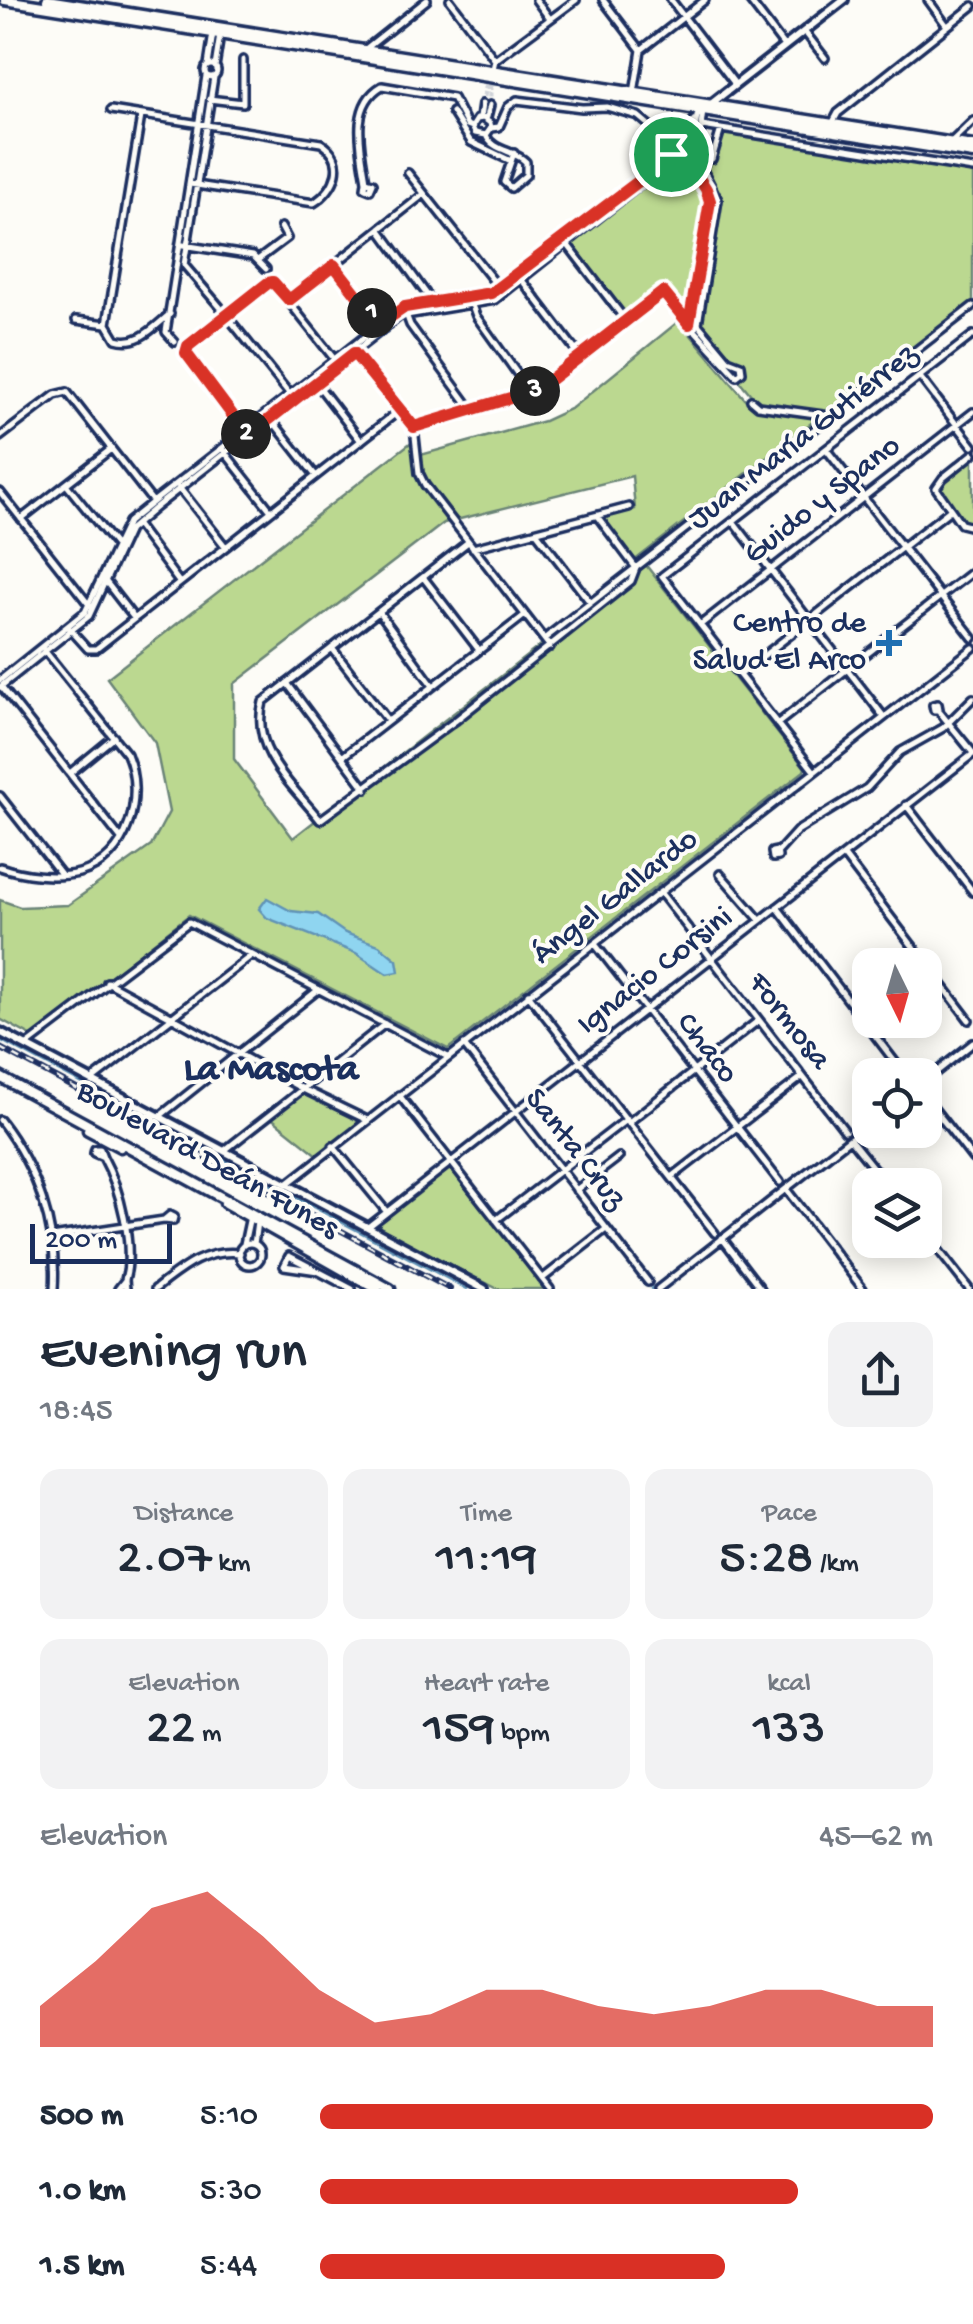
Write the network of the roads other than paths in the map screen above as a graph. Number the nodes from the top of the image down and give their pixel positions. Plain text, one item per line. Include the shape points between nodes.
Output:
1 (6, 0) edge
2 (47, 0) edge
3 (427, 0) edge
4 (450, 0) edge
5 (536, 0) edge
6 (576, 0) edge
7 (603, 0) edge
8 (671, 0) edge
9 (705, 0) edge
10 (749, 0) edge
11 (844, 0) edge
12 (928, 0) edge
13 (973, 6) edge
14 (684, 17) junction
15 (550, 19) junction
16 (947, 26) junction
17 (804, 31) junction
18 (217, 34) junction
19 (784, 46) junction
20 (641, 50) junction
21 (362, 53) junction
22 (825, 58) dead end
23 (243, 60) dead end
24 (496, 60) junction
25 (212, 66) junction
26 (491, 73) junction
27 (210, 76) junction
28 (735, 84) junction
29 (634, 93) junction
30 (209, 99) junction
31 (111, 110) dead end
32 (703, 111) junction
33 (452, 112) dead end
34 (141, 115) junction
35 (480, 118) junction
36 (488, 120) junction
37 (973, 121) edge
38 (832, 124) junction
39 (202, 125) junction
40 (702, 126) junction
41 (472, 128) junction
42 (491, 128) junction
43 (721, 129) junction
44 (477, 135) junction
45 (486, 135) junction
46 (470, 142) junction
47 (951, 142) junction
48 (973, 146) edge
49 (514, 153) junction
50 (673, 153) junction
51 (973, 154) edge
52 (694, 157) junction
53 (511, 161) junction
54 (674, 165) junction
55 (973, 169) edge
56 (408, 173) dead end
57 (366, 181) dead end
58 (193, 184) junction
59 (424, 194) junction
60 (281, 227) dead end
61 (380, 230) junction
62 (565, 241) junction
63 (183, 245) junction
64 (260, 259) junction
65 (181, 264) junction
66 (334, 265) junction
67 (266, 269) dead end
68 (519, 277) junction
69 (500, 288) junction
70 (289, 300) junction
71 (472, 301) junction
72 (433, 303) junction
73 (973, 306) edge
74 (220, 307) dead end
75 (405, 310) junction
76 (170, 314) junction
77 (226, 314) junction
78 (76, 320) dead end
79 (626, 321) junction
80 (107, 324) junction
81 (380, 324) junction
82 (689, 324) junction
83 (156, 326) junction
84 (166, 332) junction
85 (973, 335) edge
86 (175, 342) dead end
87 (352, 350) junction
88 (580, 356) junction
89 (335, 360) junction
90 (919, 376) junction
91 (314, 380) junction
92 (531, 393) junction
93 (292, 397) junction
94 (751, 400) dead end
95 (400, 410) junction
96 (472, 410) junction
97 (973, 412) edge
98 (268, 416) junction
99 (830, 416) junction
100 (956, 424) junction
101 (414, 427) junction
102 (246, 433) junction
103 (0, 438) edge
104 (361, 440) junction
105 (973, 446) edge
106 (112, 449) junction
107 (826, 449) junction
108 (223, 451) junction
109 (973, 454) edge
110 (316, 476) junction
111 (66, 484) junction
112 (178, 486) junction
113 (0, 492) edge
114 (864, 498) junction
115 (154, 505) junction
116 (630, 507) dead end
117 (950, 510) junction
118 (270, 511) junction
119 (596, 516) junction
120 (22, 519) junction
121 (133, 521) junction
122 (733, 522) junction
123 (973, 527) edge
124 (536, 532) junction
125 (468, 542) junction
126 (225, 546) junction
127 (902, 546) junction
128 (117, 547) junction
129 (473, 548) junction
130 (636, 567) junction
131 (770, 570) junction
132 (973, 572) edge
133 (423, 576) junction
134 (106, 582) junction
135 (179, 582) junction
136 (940, 597) junction
137 (590, 602) junction
138 (90, 606) junction
139 (378, 611) junction
140 (525, 615) junction
141 (134, 618) junction
142 (808, 619) junction
143 (700, 624) junction
144 (71, 629) junction
145 (973, 638) edge
146 (544, 639) junction
147 (550, 647) junction
148 (331, 648) junction
149 (973, 648) edge
150 (43, 650) junction
151 (479, 650) junction
152 (847, 669) junction
153 (739, 675) junction
154 (286, 682) junction
155 (0, 684) edge
156 (433, 686) junction
157 (973, 698) edge
158 (938, 710) dead end
159 (884, 717) junction
160 (388, 721) junction
161 (950, 723) junction
162 (777, 724) junction
163 (114, 737) junction
164 (973, 754) edge
165 (342, 757) junction
166 (814, 771) junction
167 (70, 773) junction
168 (366, 789) junction
169 (0, 796) edge
170 (3, 805) edge
171 (906, 805) junction
172 (121, 839) junction
173 (778, 852) dead end
174 (843, 855) junction
175 (0, 867) edge
176 (61, 874) junction
177 (720, 874) dead end
178 (660, 892) junction
179 (973, 892) edge
180 (777, 907) junction
181 (760, 920) junction
182 (594, 944) junction
183 (252, 954) junction
184 (712, 959) junction
185 (107, 982) junction
186 (319, 990) junction
187 (528, 994) junction
188 (646, 1009) junction
189 (173, 1017) junction
190 (759, 1020) junction
191 (969, 1020) dead end
192 (384, 1024) junction
193 (0, 1032) edge
194 (973, 1043) edge
195 (464, 1045) junction
196 (26, 1046) junction
197 (238, 1052) junction
198 (448, 1057) junction
199 (892, 1058) edge
200 (580, 1060) junction
201 (942, 1068) edge
202 (694, 1071) junction
203 (802, 1078) junction
204 (0, 1080) edge
205 (92, 1080) junction
206 (302, 1089) junction
207 (399, 1095) junction
208 (515, 1109) junction
209 (160, 1116) junction
210 (942, 1119) edge
211 (0, 1120) edge
212 (366, 1120) junction
213 (628, 1120) junction
214 (738, 1127) junction
215 (845, 1131) dead end
216 (850, 1138) joint
217 (333, 1146) junction
218 (224, 1150) junction
219 (103, 1157) dead end
220 (620, 1157) dead end
221 (973, 1159) edge
222 (450, 1161) junction
223 (874, 1168) edge
224 (561, 1170) junction
225 (672, 1177) junction
226 (780, 1182) dead end
227 (287, 1184) junction
228 (786, 1189) junction
229 (576, 1190) junction
230 (386, 1211) junction
231 (254, 1218) junction
232 (164, 1220) dead end
233 (496, 1220) junction
234 (124, 1226) junction
235 (368, 1227) junction
236 (606, 1229) junction
237 (719, 1236) junction
238 (52, 1237) junction
239 (254, 1244) junction
240 (241, 1249) junction
241 (942, 1255) edge
242 (318, 1271) junction
243 (542, 1279) junction
244 (648, 1282) dead end
245 (54, 1289) edge
246 (122, 1289) edge
247 (155, 1289) edge
248 (352, 1289) edge
249 (377, 1289) edge
250 (390, 1289) edge
251 (484, 1289) edge
252 (550, 1289) edge
253 (658, 1289) edge
254 (761, 1289) edge
255 (864, 1289) edge
256 (969, 1289) edge

1 - 18 main road
2 - 21 main road
3 - 21 street
4 - 24 street
5 - 15 street
6 - 15 street
7 - 20 street
8 - 14 street
9 - 14 street
10 - 19 street
11 - 17 street
12 - 16 street
13 - 16 street
14 - 20 street
14 - 28 street
15 - 24 street
16 - 38 street
17 - 19 street
17 - 22 street
18 - 21 main road
18 - 25 street
19 - 28 street
20 - 29 street
21 - 26 main road
23 - 30 street via 243,103
24 - 26 street
25 - 27 street via 217,72
25 - 27 street via 204,70
26 - 29 main road
26 - 32 main road
27 - 30 street
27 - 39 street
28 - 32 street
29 - 32 main road
30 - 39 street
31 - 34 street
32 - 38 main road
32 - 40 street
32 - 50 street
32 - 51 main road
32 - 52 street
33 - 46 street
34 - 39 street
34 - 80 street
35 - 36 street
35 - 36 street via 486,105
35 - 41 street
36 - 42 street
37 - 47 street
38 - 47 main road
39 - 58 street
39 - 58 street via 321,143 332,152 337,173 314,203
40 - 43 street
40 - 52 street
41 - 44 street
41 - 57 street via 452,98 382,86 360,115
42 - 45 street
42 - 50 street via 518,100 607,107 643,118
43 - 52 street via 713,158
43 - 55 street
44 - 45 street
44 - 46 street
45 - 49 street
46 - 53 street
47 - 48 main road
49 - 53 street
49 - 53 street via 528,169 511,188 504,182
50 - 52 street
50 - 54 street
50 - 62 street
52 - 54 street
52 - 82 street via 710,201
52 - 82 street via 718,200 698,324 728,360 740,362 741,374 731,373
54 - 62 street
56 - 59 street
58 - 63 street
59 - 61 street
59 - 69 street
60 - 64 street via 285,240
61 - 66 street
61 - 72 street
62 - 68 street
62 - 79 street
63 - 64 street
63 - 65 street
64 - 67 street
65 - 74 street
65 - 76 street
66 - 70 street
66 - 81 street
68 - 69 street
68 - 71 street via 495,300
68 - 88 street
69 - 71 street
70 - 77 street via 270,282
70 - 89 street
71 - 72 street
71 - 75 street
71 - 92 street
72 - 75 street
73 - 99 street
75 - 81 street
75 - 87 street
75 - 96 street
76 - 83 street
76 - 84 street
77 - 93 street
77 - 102 street via 186,350
78 - 80 street
79 - 82 street via 663,292
79 - 88 street
80 - 83 street via 116,338 130,342
81 - 87 street
83 - 84 street
84 - 86 street
85 - 90 street, Juan María Gutiérrez
87 - 89 street
87 - 91 street
87 - 95 street
88 - 92 street
89 - 91 street
90 - 100 street
90 - 107 street, Juan María Gutiérrez
91 - 93 street
91 - 104 street
92 - 96 street
93 - 98 street
94 - 99 street
95 - 101 street
95 - 104 street
96 - 101 street
97 - 100 street, Guido y Spano
98 - 102 street
98 - 110 street
99 - 130 street
100 - 105 street
100 - 114 street, Guido y Spano
101 - 125 street via 421,479
102 - 108 street
103 - 106 street via 64,392
104 - 110 street
106 - 111 street
106 - 115 street
107 - 114 street
107 - 122 street, Juan María Gutiérrez
108 - 112 street
108 - 118 street
109 - 117 street via 937,484
110 - 118 street
111 - 120 street
111 - 128 street
112 - 115 street
112 - 126 street
113 - 120 street
114 - 127 street
114 - 131 street, Guido y Spano
115 - 121 street
116 - 119 street
117 - 123 street
117 - 127 street
118 - 126 street
119 - 124 street
119 - 130 street
120 - 138 street
121 - 128 street
121 - 134 street
121 - 135 street
122 - 131 street
122 - 143 street, Juan María Gutiérrez via 662,576
124 - 129 street
124 - 137 street
125 - 129 street
125 - 133 street
126 - 135 street
127 - 136 street
127 - 142 street
128 - 138 street
129 - 140 street
130 - 137 street
130 - 147 street via 632,582
131 - 142 street
131 - 143 street, Guido y Spano
132 - 136 street
133 - 139 street
133 - 151 street
134 - 141 street
134 - 144 street via 89,616
135 - 141 street
136 - 145 street
136 - 152 street
137 - 146 street
138 - 144 street
139 - 148 street
139 - 156 street
140 - 146 street
140 - 151 street
141 - 144 street via 91,650
142 - 152 street
142 - 153 street
143 - 153 street
144 - 150 street
146 - 147 street
147 - 168 street
148 - 154 street
148 - 160 street
149 - 159 street, Ángel Gallardo
150 - 155 street
150 - 163 street
151 - 156 street
152 - 159 street
152 - 162 street
153 - 162 street
154 - 165 street
154 - 168 street via 262,707 262,738 272,758 320,820
155 - 167 street
156 - 160 street
157 - 161 street
158 - 161 street
159 - 166 street, Ángel Gallardo
160 - 165 street
161 - 164 street
161 - 173 street via 900,752 867,788 797,831
162 - 166 street
163 - 167 street
163 - 172 street via 136,785
164 - 171 street, Ignacio Corsini
165 - 168 street
166 - 178 street, Ángel Gallardo
167 - 172 street
169 - 170 street
170 - 176 street
171 - 174 street, Ignacio Corsini
171 - 179 street
172 - 176 street via 87,869
174 - 180 street, Ignacio Corsini
174 - 191 street
175 - 176 street
177 - 181 street
178 - 182 street, Ángel Gallardo
178 - 184 street, Formosa
180 - 181 street, Ignacio Corsini
180 - 199 street
181 - 184 street, Ignacio Corsini
182 - 187 street, Ángel Gallardo
182 - 188 street, Chaco
183 - 185 street via 189,922
183 - 186 street
183 - 189 street
184 - 188 street, Ignacio Corsini
184 - 190 street, Formosa
185 - 189 street
185 - 196 street
186 - 192 street
186 - 197 street
187 - 195 street, Ángel Gallardo
187 - 200 street
188 - 200 street, Ignacio Corsini
188 - 202 street, Chaco
189 - 197 street
189 - 205 street
190 - 202 street
190 - 203 street, Formosa
192 - 198 street
192 - 206 street
193 - 196 street
194 - 201 street
195 - 198 street, Ángel Gallardo
195 - 208 street, Santa Cruz
196 - 205 street
197 - 206 street
197 - 209 street
198 - 207 street, Ángel Gallardo
200 - 208 street, Ignacio Corsini
200 - 213 street
202 - 213 street
202 - 214 street, Chaco
203 - 214 street
203 - 215 street, Formosa
204 - 231 main road, Boulevard Deán Funes
205 - 209 street
206 - 212 street
206 - 218 street
207 - 212 street, Ángel Gallardo
207 - 222 street
208 - 222 street, Ignacio Corsini
208 - 224 street, Santa Cruz
209 - 218 street
210 - 221 street
211 - 238 street via 34,1175
212 - 217 street, Ángel Gallardo
213 - 224 street
213 - 225 street
214 - 225 street
214 - 226 street, Chaco
216 - 223 street
216 - 228 street
217 - 227 street, Ángel Gallardo
217 - 230 street
218 - 227 street
219 - 234 street
220 - 229 street
222 - 230 street, Ignacio Corsini
222 - 233 street
224 - 229 street, Santa Cruz
224 - 233 street
225 - 237 street
227 - 235 street
228 - 237 street
228 - 255 street
229 - 236 street, Santa Cruz
230 - 235 street, Ignacio Corsini
231 - 239 street
231 - 240 street
231 - 249 main road, Boulevard Deán Funes
231 - 250 main road, Boulevard Deán Funes
232 - 234 street
233 - 243 street
234 - 238 street
234 - 246 street
235 - 251 street
236 - 243 street
236 - 244 street, Santa Cruz
237 - 253 street
237 - 254 street
238 - 245 street
239 - 240 street
239 - 240 street via 261,1252 254,1264 244,1262
240 - 247 street via 200,1257
241 - 256 street
242 - 242 street via 301,1269 284,1266 289,1256
242 - 248 street
243 - 252 street

